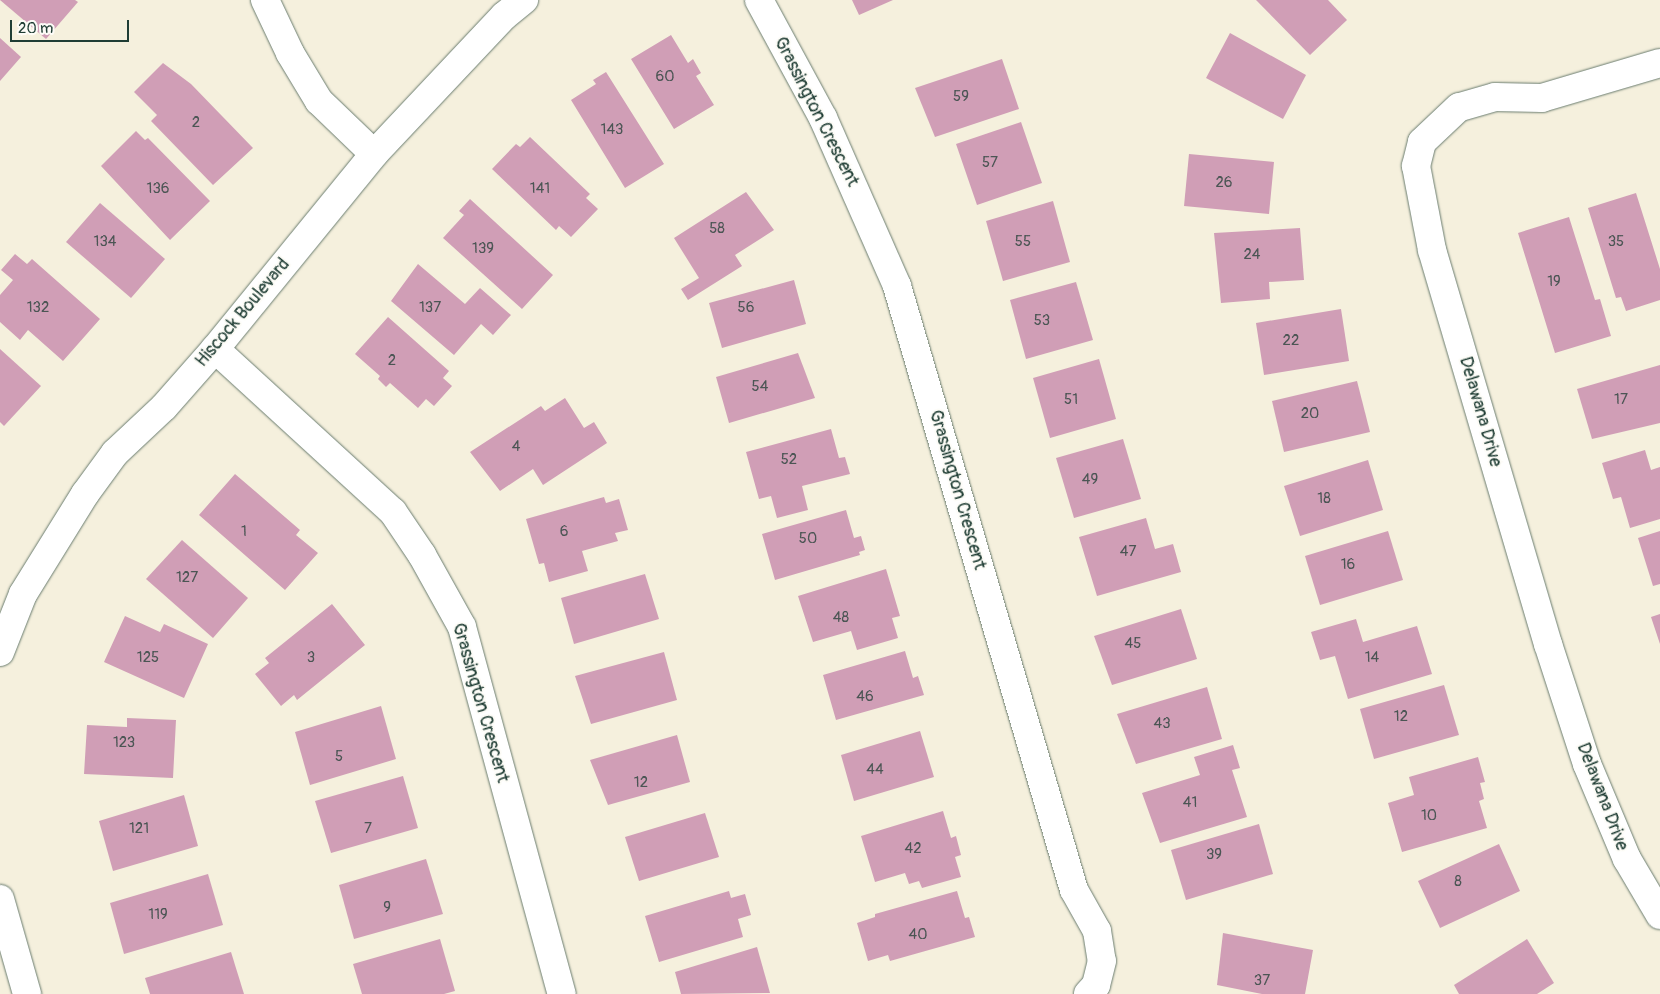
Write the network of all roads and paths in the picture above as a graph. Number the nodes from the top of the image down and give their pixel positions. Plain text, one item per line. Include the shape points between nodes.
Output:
1 (265, 0) edge
2 (524, 0) edge
3 (759, 0) edge
4 (1660, 63) edge
5 (374, 154) junction
6 (215, 349) junction
7 (0, 652) edge
8 (0, 899) edge
9 (1660, 915) edge
10 (28, 994) edge
11 (562, 994) edge
12 (1088, 994) edge

1 - 5 street via 290,53 319,101
2 - 5 street, Hiscock Boulevard via 504,16
3 - 12 street, Grassington Crescent via 823,118 897,286 1074,890 1097,931 1102,961 1096,985
4 - 9 street, Delawana Drive via 1542,98 1495,97 1459,108 1422,142 1416,166 1432,250 1548,644 1587,764 1627,859
5 - 6 street, Hiscock Boulevard
6 - 7 street, Hiscock Boulevard via 164,407 115,453 85,494 23,594
6 - 11 street, Grassington Crescent via 393,512 422,555 462,627
8 - 10 street

